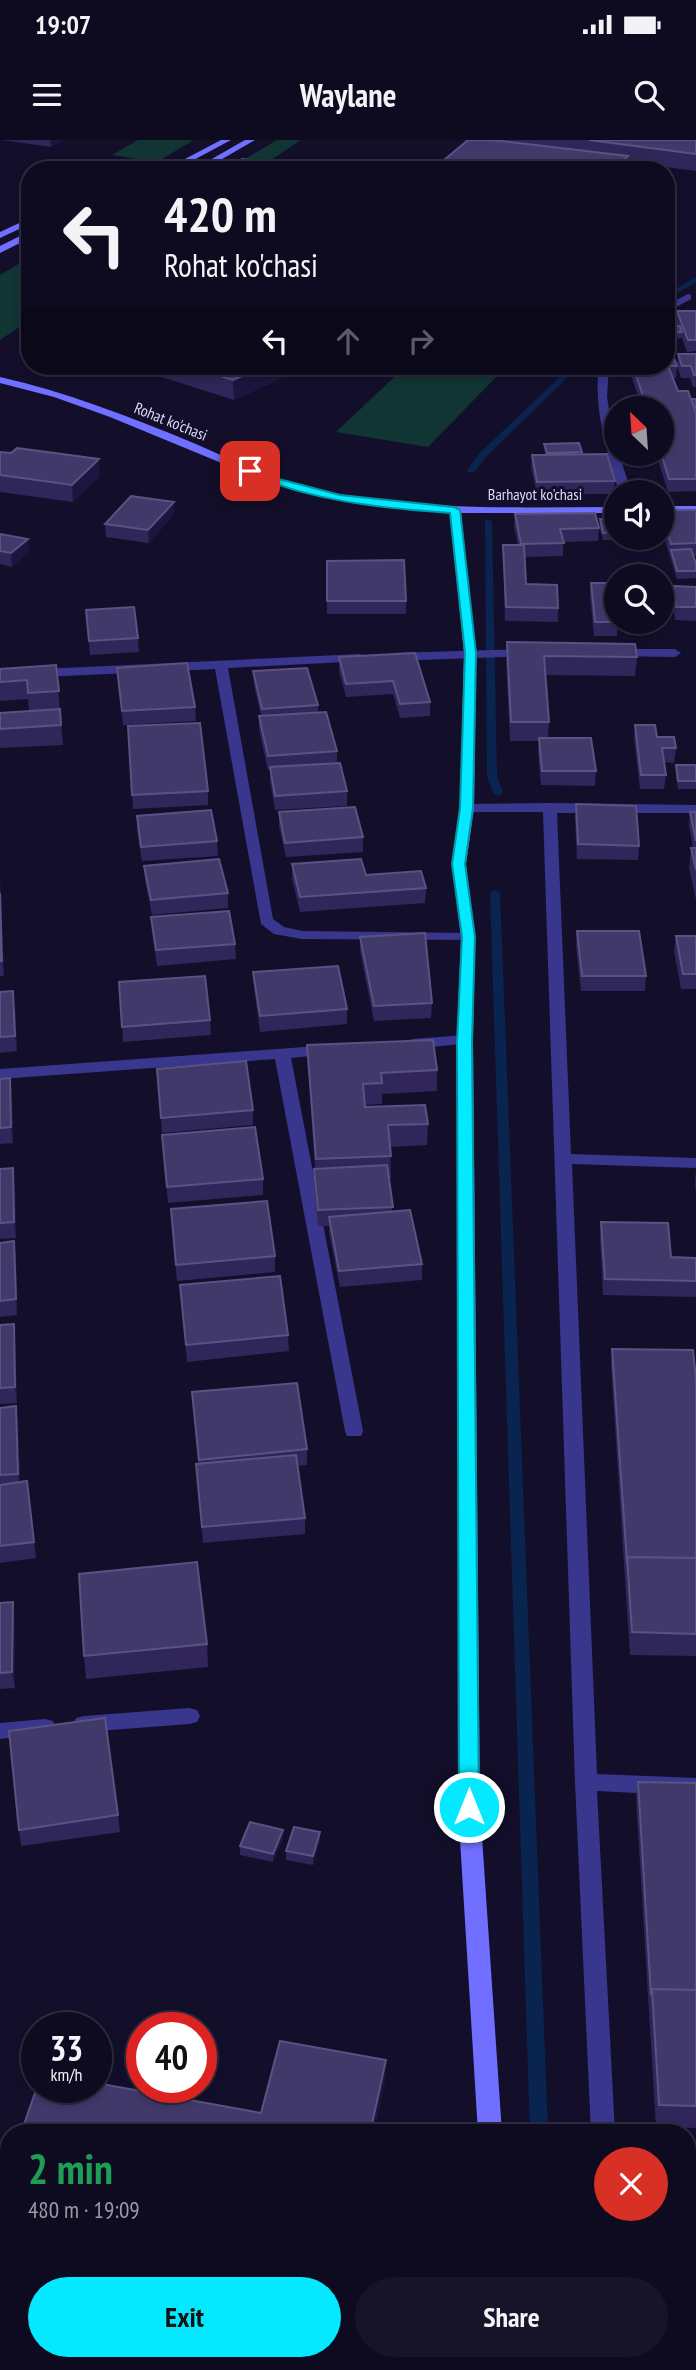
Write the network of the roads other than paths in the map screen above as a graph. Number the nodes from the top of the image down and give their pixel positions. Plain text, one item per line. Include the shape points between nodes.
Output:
1 (227, 140) edge
2 (251, 140) edge
3 (185, 161) edge
4 (211, 161) edge
5 (21, 225) edge
6 (0, 235) edge
7 (21, 239) edge
8 (0, 250) edge
9 (688, 297) dead end
10 (675, 304) edge
11 (603, 375) edge
12 (0, 380) edge
13 (622, 480) edge
14 (674, 509) edge
15 (696, 509) edge
16 (454, 510) junction
17 (604, 510) edge
18 (470, 653) junction
19 (538, 653) edge
20 (593, 653) edge
21 (675, 653) dead end
22 (221, 664) junction
23 (0, 675) edge
24 (550, 807) junction
25 (467, 808) junction
26 (696, 809) edge
27 (468, 937) junction
28 (464, 1041) junction
29 (400, 1045) edge
30 (348, 1049) edge
31 (282, 1053) junction
32 (0, 1074) edge
33 (565, 1159) junction
34 (696, 1163) edge
35 (354, 1431) dead end
36 (189, 1716) dead end
37 (0, 1731) edge
38 (586, 1782) junction
39 (696, 1787) edge
40 (489, 2124) edge
41 (603, 2124) edge

1 - 3 street
2 - 4 street
5 - 6 street
7 - 8 street
9 - 10 street
11 - 13 street via 604,406
12 - 16 street, Rohat ko'chasi via 67,397 297,488 354,500
14 - 15 street
16 - 17 street, Barhayot ko'chasi
16 - 18 street
18 - 19 street
18 - 22 street
18 - 25 street
20 - 21 street
22 - 23 street
22 - 27 street via 266,921 279,931 302,935
24 - 25 street
24 - 26 street
24 - 33 street
25 - 27 street via 459,864
27 - 28 street
28 - 29 street
28 - 40 street via 469,1807
30 - 31 street
31 - 32 street
31 - 35 street
33 - 34 street
33 - 38 street
36 - 37 street
38 - 39 street
38 - 41 street

